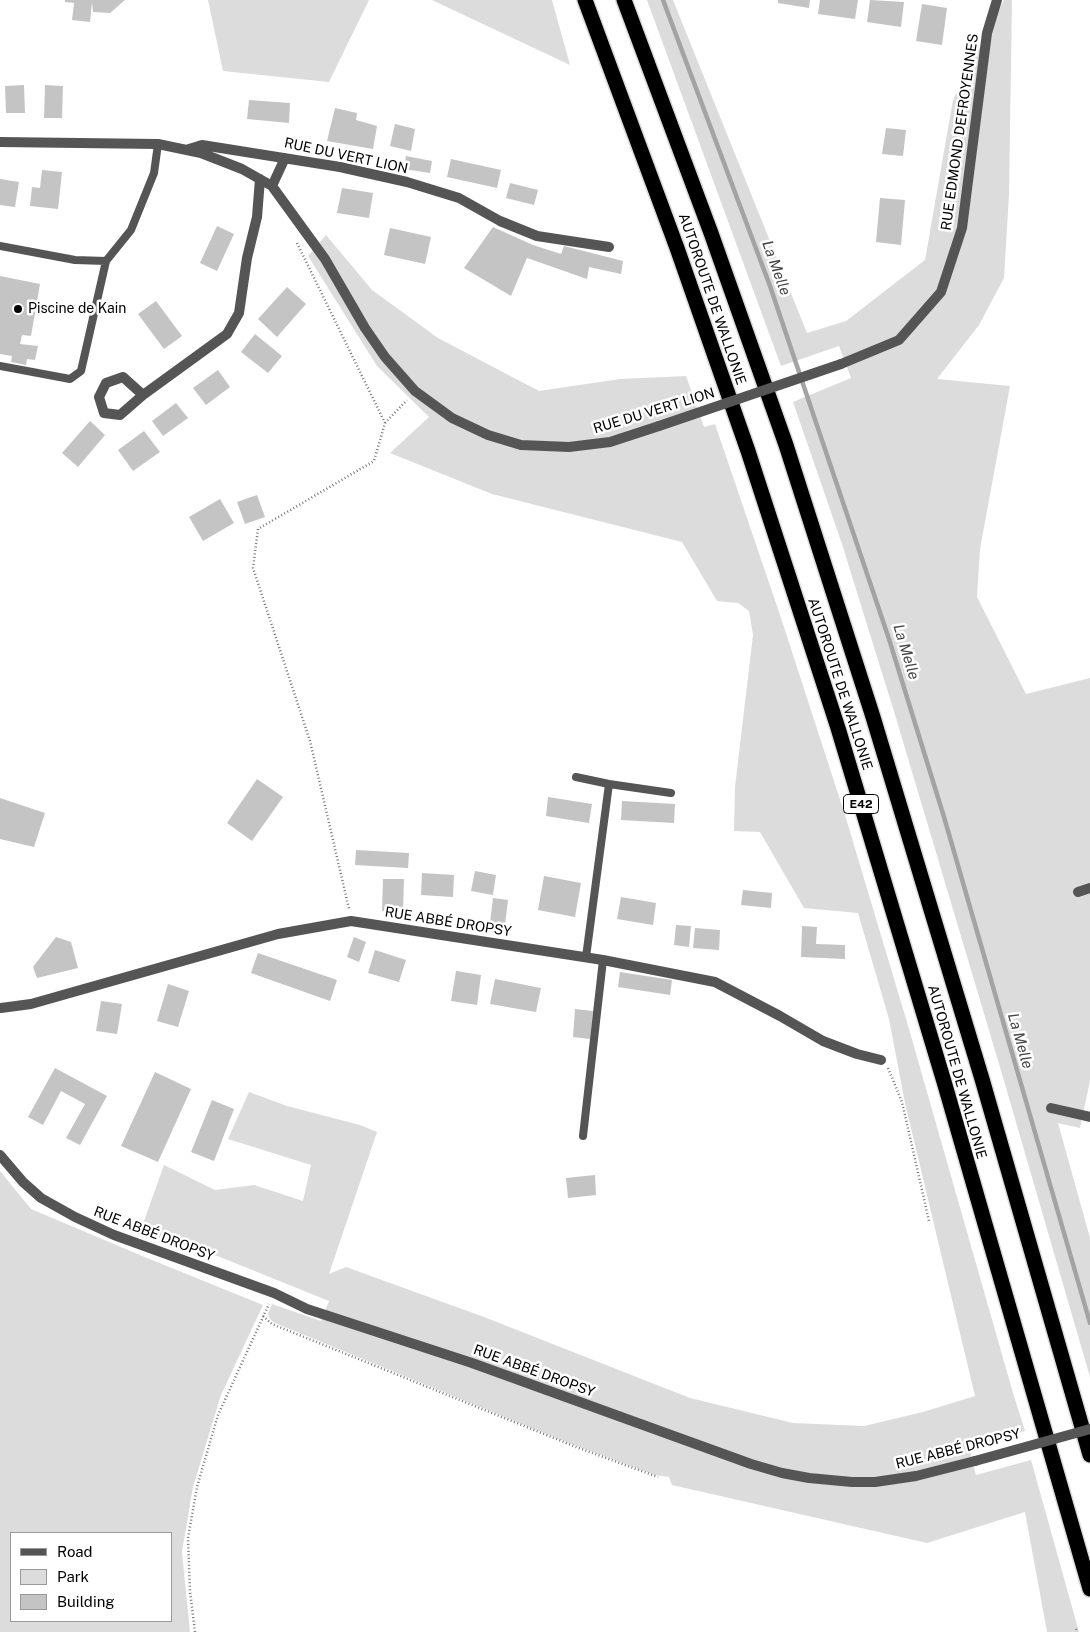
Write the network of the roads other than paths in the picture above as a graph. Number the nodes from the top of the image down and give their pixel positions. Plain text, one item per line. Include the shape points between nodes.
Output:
1 (584, 0) edge
2 (624, 0) edge
3 (997, 0) edge
4 (0, 142) edge
5 (158, 144) junction
6 (186, 150) junction
7 (285, 158) junction
8 (260, 179) junction
9 (272, 186) junction
10 (0, 246) edge
11 (609, 247) dead end
12 (106, 261) junction
13 (899, 340) joint
14 (0, 366) edge
15 (143, 395) dead end
16 (576, 777) dead end
17 (609, 784) junction
18 (671, 793) dead end
19 (1090, 888) edge
20 (1078, 892) dead end
21 (586, 958) junction
22 (603, 960) junction
23 (0, 1008) edge
24 (881, 1060) road end
25 (1051, 1108) dead end
26 (1090, 1117) edge
27 (583, 1136) dead end
28 (0, 1155) edge
29 (1090, 1429) edge
30 (1090, 1455) edge
31 (1090, 1589) edge

1 - 31 highway, AUTOROUTE DE WALLONIE / E42 via 748,451 838,728
2 - 30 highway, AUTOROUTE DE WALLONIE / E42 via 786,445 837,604 982,1078
3 - 13 street, RUE EDMOND DEFROYENNES via 986,33 962,228 942,292
4 - 5 street
5 - 6 street, RUE DU VERT LION
5 - 12 lane via 154,174 131,230
6 - 7 street, RUE DU VERT LION via 202,146
6 - 8 street, RUE DU VERT LION via 226,162
7 - 9 street
7 - 11 street, RUE DU VERT LION via 407,182 459,198 500,221 537,236
8 - 9 street, RUE DU VERT LION
8 - 15 street via 258,217 247,258 239,312 227,334
9 - 13 street, RUE DU VERT LION, bridge via 325,259 365,328 415,391 452,418 488,435 521,445 569,448 610,442 842,364
10 - 12 lane via 75,260
12 - 14 lane via 81,371 70,379
16 - 17 lane
17 - 18 lane
17 - 21 lane
19 - 20 street
21 - 22 street, RUE ABBÉ DROPSY
21 - 23 street, RUE ABBÉ DROPSY via 351,921 278,934 31,1004
22 - 24 street, RUE ABBÉ DROPSY via 715,982 824,1041
22 - 27 lane
25 - 26 street
28 - 29 street, RUE ABBÉ DROPSY, bridge via 41,1198 114,1235 274,1293 307,1309 782,1472 825,1480 875,1482 916,1476

